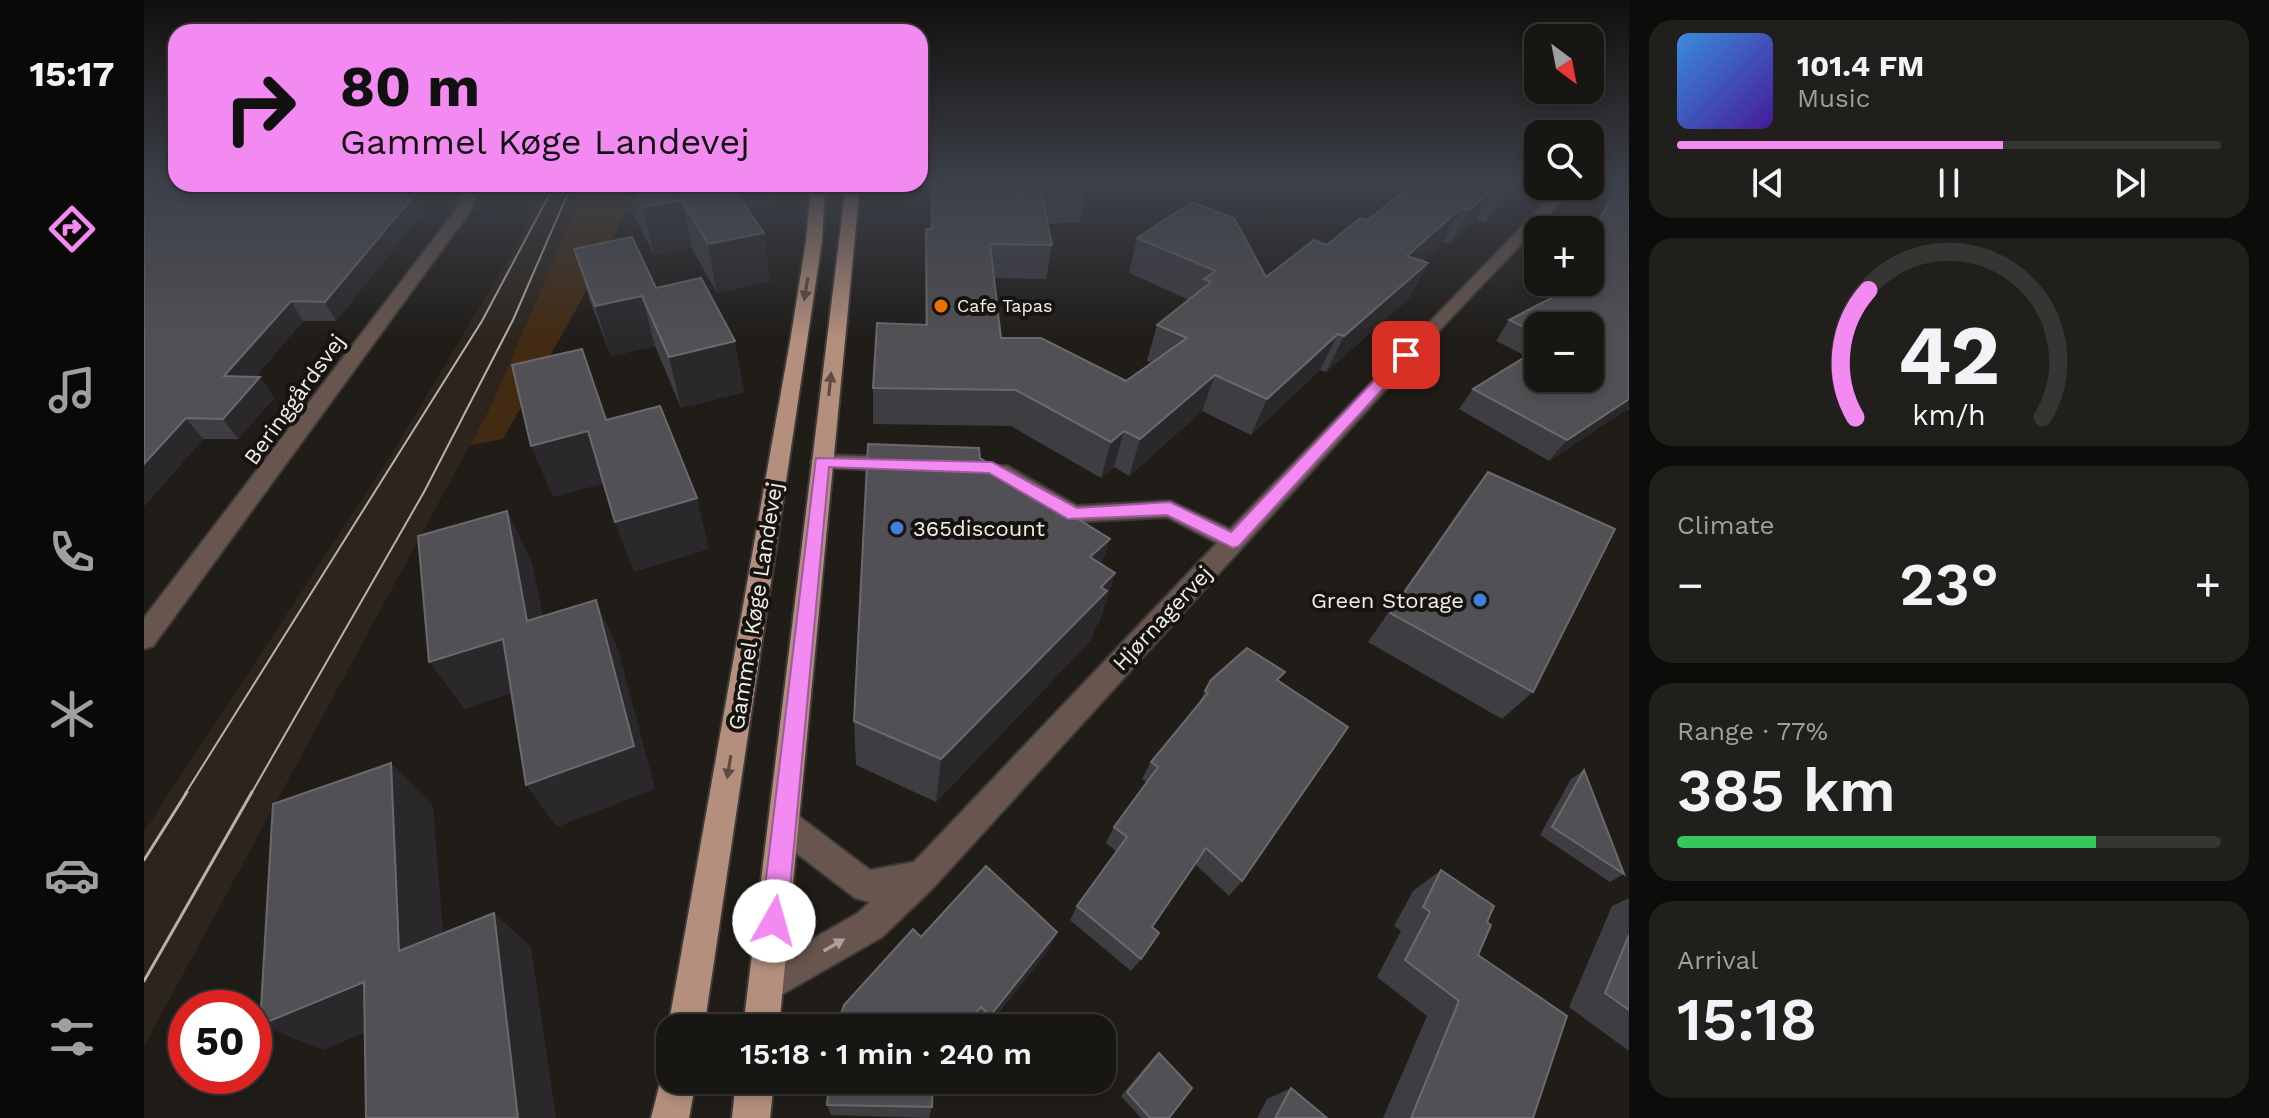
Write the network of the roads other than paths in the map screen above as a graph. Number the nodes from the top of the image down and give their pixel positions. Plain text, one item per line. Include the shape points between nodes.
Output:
1 (445, 235) edge
2 (814, 235) edge
3 (847, 235) edge
4 (1521, 235) edge
5 (822, 462) junction
6 (914, 465) edge
7 (976, 467) edge
8 (1233, 541) junction
9 (144, 638) edge
10 (785, 825) junction
11 (922, 877) junction
12 (767, 984) junction
13 (688, 1014) edge
14 (763, 1014) edge
15 (674, 1094) edge
16 (754, 1094) edge
17 (670, 1118) edge
18 (751, 1118) edge

1 - 9 street, Beringgårdsvej
2 -> 13 main road, Gammel Køge Landevej
5 -> 3 main road, Gammel Køge Landevej
4 - 8 street, Hjørnagervej
5 - 6 street
5 - 10 main road, Gammel Køge Landevej
7 - 8 street via 992,467 1074,514 1170,509
8 - 11 street, Hjørnagervej
10 - 11 street via 866,887
10 - 12 main road, Gammel Køge Landevej
12 -> 11 street, Hjørnagervej via 870,925
12 - 14 main road, Gammel Køge Landevej
15 - 17 main road
16 - 18 main road

